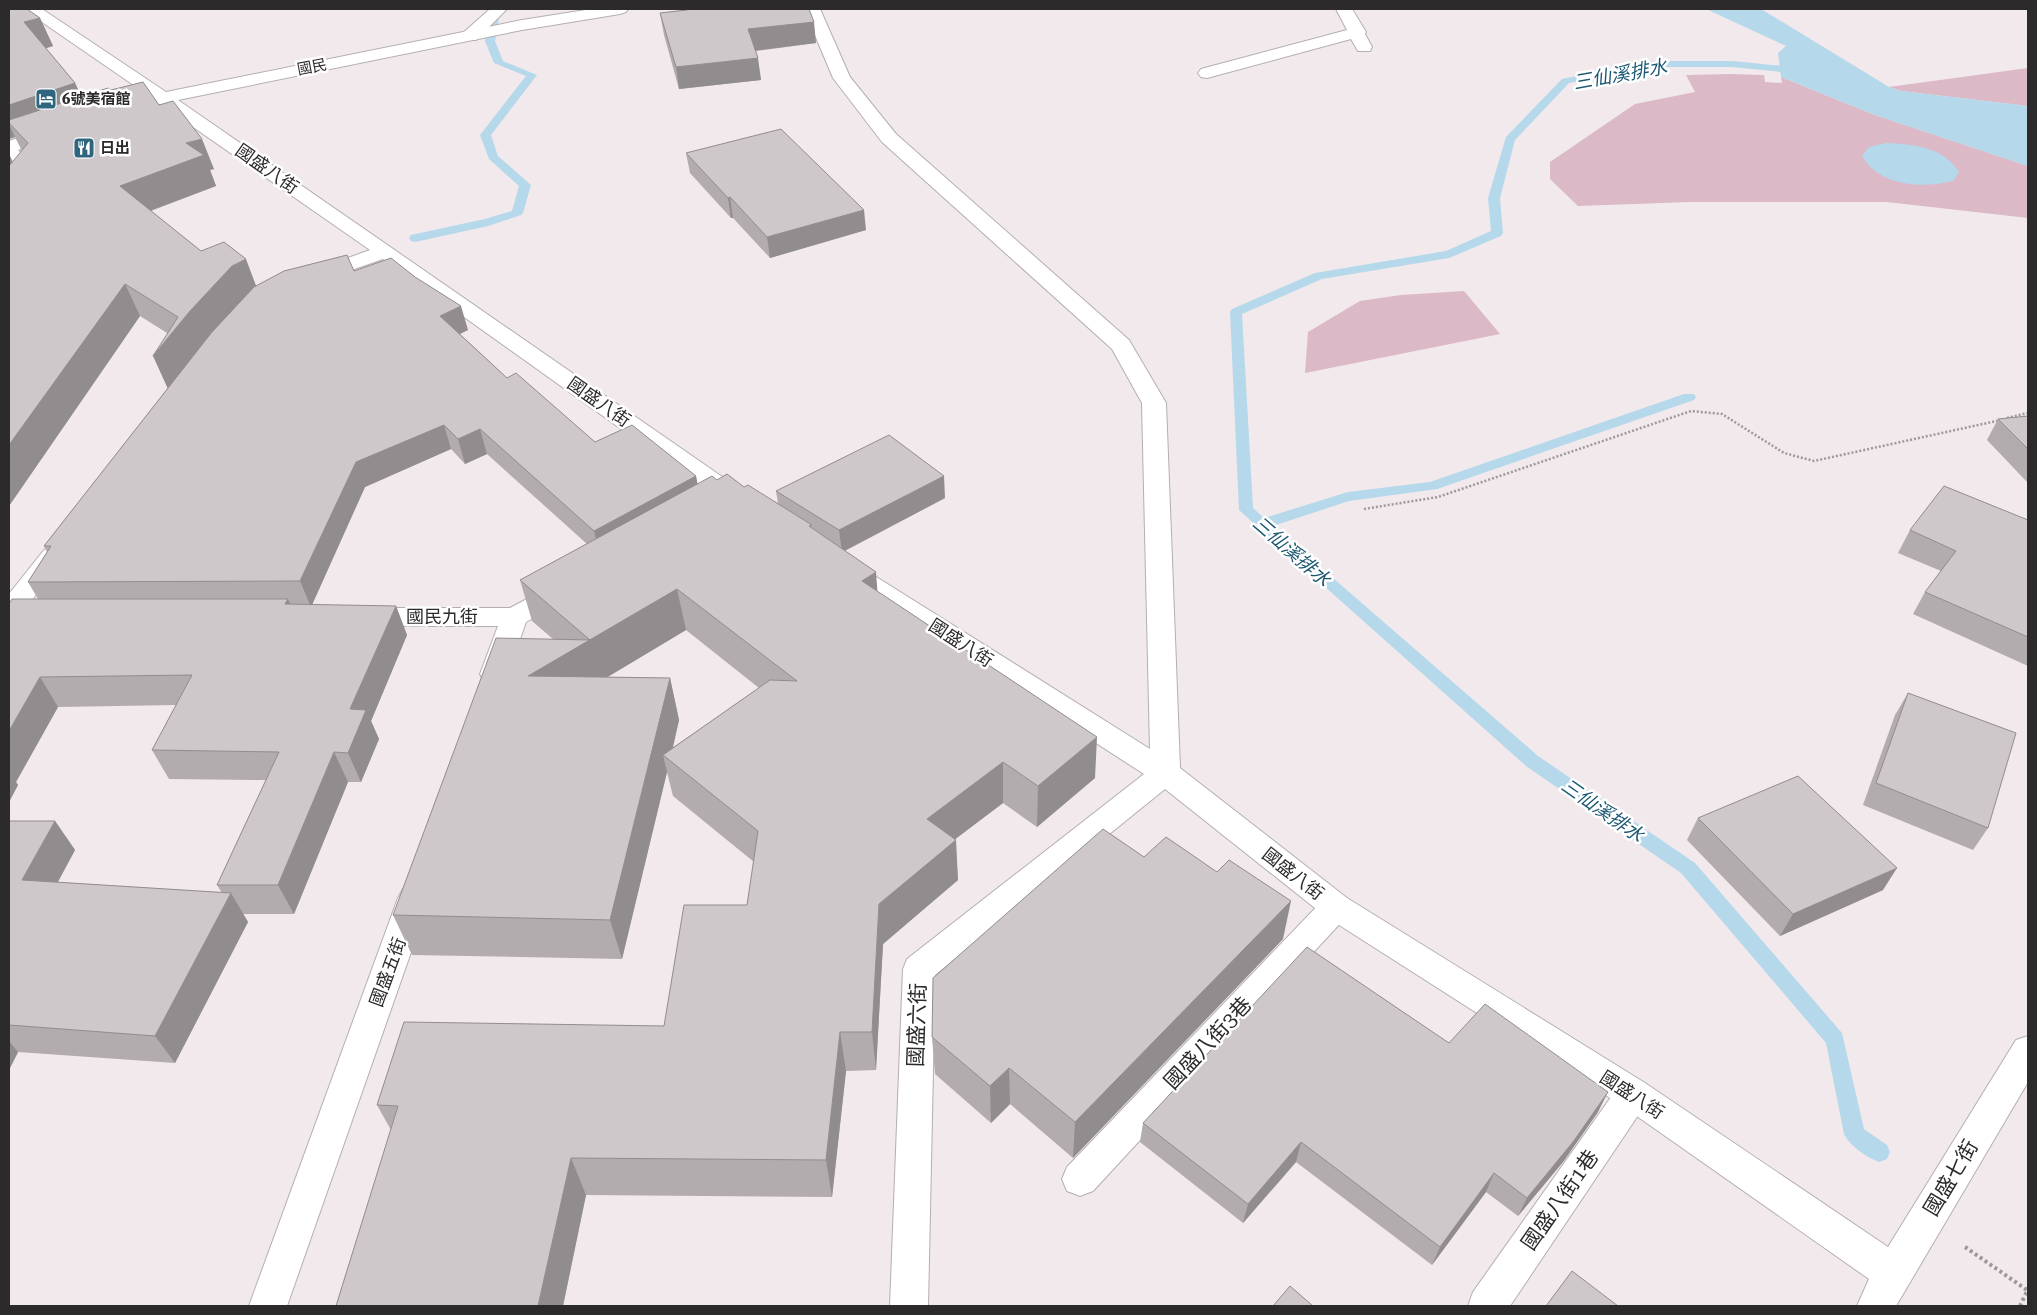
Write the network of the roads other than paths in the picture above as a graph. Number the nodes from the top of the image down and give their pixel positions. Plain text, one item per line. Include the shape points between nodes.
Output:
1 (31, 9) edge
2 (499, 9) edge
3 (620, 9) edge
4 (812, 9) edge
5 (1344, 9) edge
6 (1358, 32) junction
7 (470, 36) junction
8 (1365, 49) dead end
9 (1207, 73) dead end
10 (162, 96) junction
11 (134, 105) edge
12 (72, 126) edge
13 (9, 146) edge
14 (9, 152) edge
15 (9, 200) edge
16 (385, 251) junction
17 (295, 283) edge
18 (731, 507) edge
19 (63, 543) edge
20 (823, 555) edge
21 (584, 578) edge
22 (9, 612) edge
23 (336, 617) edge
24 (515, 617) junction
25 (9, 618) edge
26 (38, 618) edge
27 (485, 701) edge
28 (1165, 774) junction
29 (425, 868) edge
30 (1336, 907) junction
31 (2028, 1051) edge
32 (1633, 1094) junction
33 (1080, 1179) dead end
34 (1893, 1273) junction
35 (268, 1306) edge
36 (909, 1306) edge
37 (1487, 1306) edge
38 (1876, 1306) edge

1 - 10 street, 國盛八街
2 - 7 street
3 - 7 street, 國民
4 - 28 street via 842,78 889,138 1121,345 1154,403
5 - 6 street
6 - 8 street
6 - 9 street
7 - 10 street, 國民
10 - 11 street, 國民
10 - 16 street, 國盛八街
12 - 13 street
14 - 15 street via 32,174
16 - 17 street
16 - 18 street, 國盛八街
19 - 22 street
20 - 28 street, 國盛八街
21 - 24 street
23 - 24 street, 國民九街
24 - 27 street
25 - 26 street
28 - 30 street, 國盛八街
28 - 36 street, 國盛六街 via 919,969
29 - 35 street, 國盛五街
30 - 32 street, 國盛八街
30 - 33 street, 國盛八街3巷
31 - 34 street, 國盛七街
32 - 34 street, 國盛八街
32 - 37 street, 國盛八街1巷
34 - 38 street, 國盛七街

